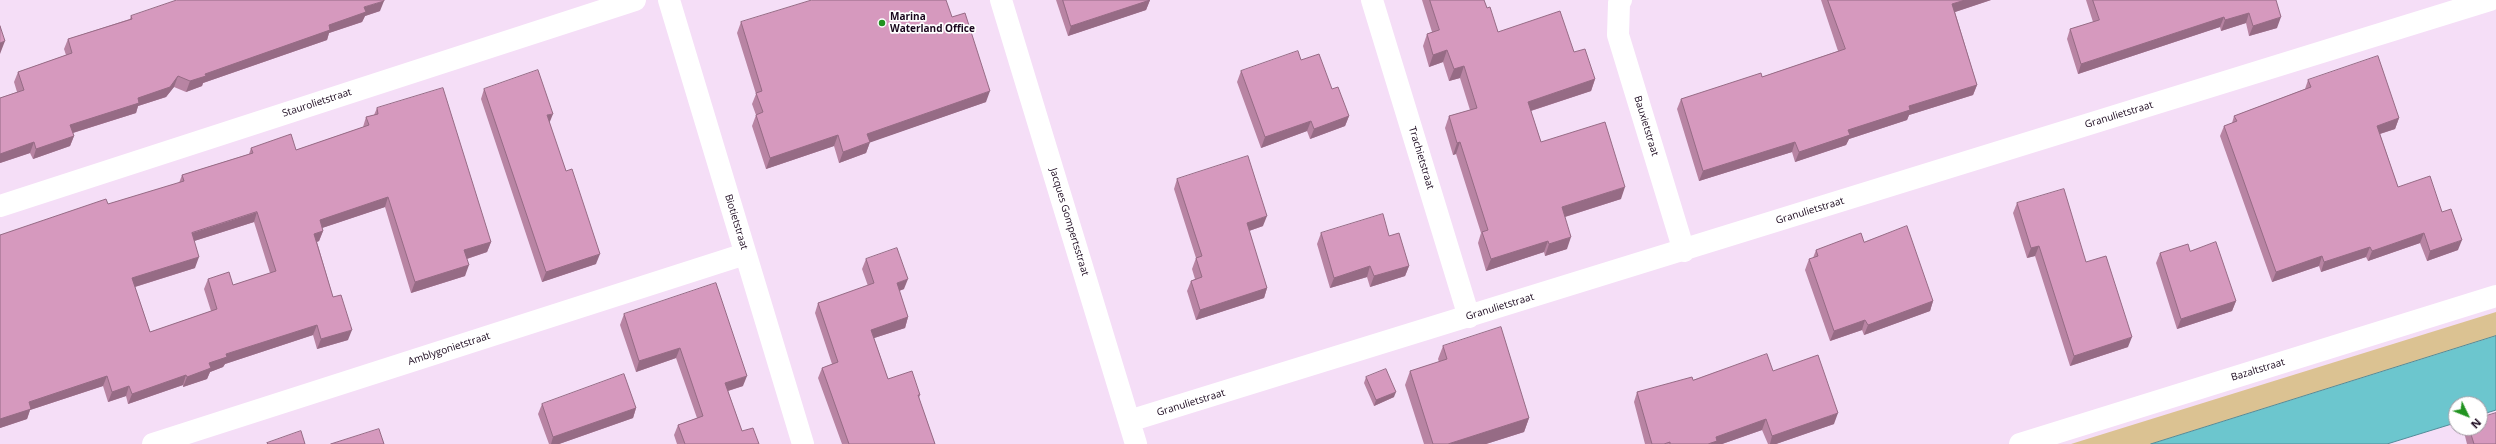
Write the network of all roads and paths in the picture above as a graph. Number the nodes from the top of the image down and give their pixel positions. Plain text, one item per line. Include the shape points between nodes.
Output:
1 (635, 0) edge
2 (669, 0) edge
3 (1001, 0) edge
4 (1372, 0) edge
5 (1621, 0) edge
6 (2490, 0) edge
7 (0, 206) edge
8 (1684, 250) junction
9 (745, 254) junction
10 (2496, 296) edge
11 (1469, 317) junction
12 (1129, 422) junction
13 (153, 444) edge
14 (803, 444) edge
15 (1136, 444) edge
16 (2020, 444) edge

1 - 7 street, Staurolietstraat
2 - 9 street, Biotietstraat
3 - 12 street, Jacques Gompertsstraat
4 - 11 street, Trachietstraat
5 - 8 street, Bauxietstraat via 1618,35
6 - 8 street, Granulietstraat
8 - 11 street, Granulietstraat
9 - 13 street, Amblygonietstraat
9 - 14 street, Biotietstraat
10 - 16 street, Bazaltstraat
11 - 12 street, Granulietstraat
12 - 15 street, Jacques Gompertsstraat

